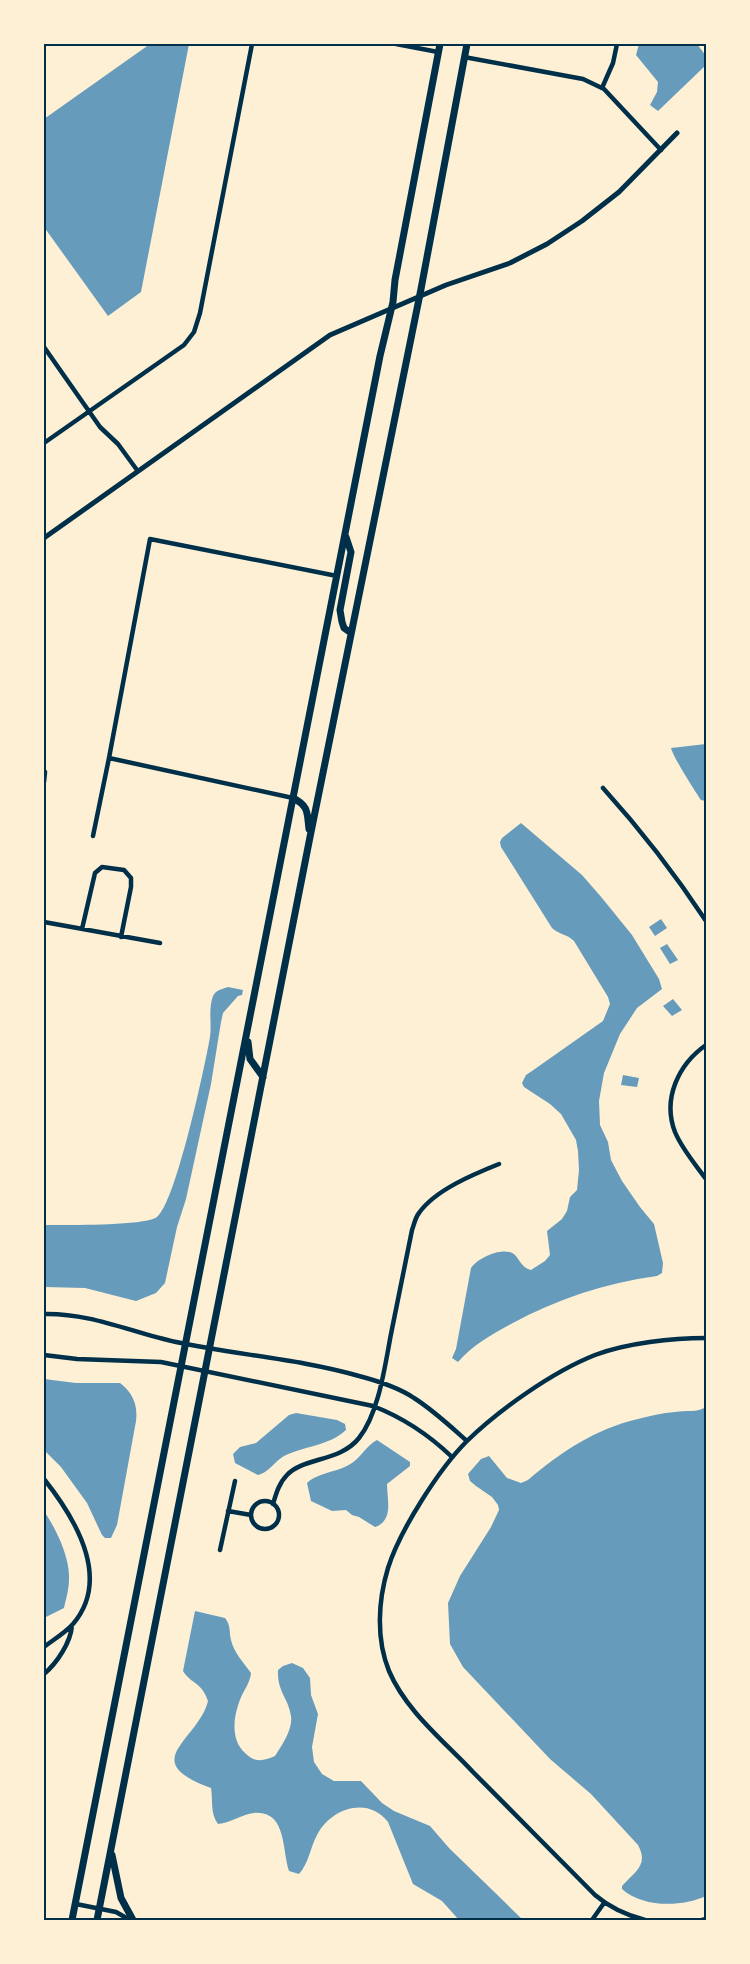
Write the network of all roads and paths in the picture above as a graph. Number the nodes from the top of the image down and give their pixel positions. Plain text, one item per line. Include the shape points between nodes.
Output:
1 (252, 44) edge
2 (396, 44) edge
3 (440, 44) edge
4 (467, 44) edge
5 (617, 44) edge
6 (438, 52) junction
7 (464, 57) junction
8 (602, 87) junction
9 (677, 133) dead end
10 (661, 150) junction
11 (420, 296) junction
12 (392, 309) junction
13 (44, 347) edge
14 (89, 411) junction
15 (44, 443) edge
16 (137, 470) junction
17 (345, 535) junction
18 (44, 538) edge
19 (337, 576) junction
20 (351, 633) junction
21 (109, 759) junction
22 (45, 772) dead end
23 (44, 782) edge
24 (603, 788) dead end
25 (293, 798) junction
26 (93, 836) dead end
27 (310, 837) junction
28 (706, 921) edge
29 (44, 922) edge
30 (82, 929) junction
31 (121, 937) junction
32 (160, 943) dead end
33 (247, 1033) junction
34 (706, 1045) edge
35 (263, 1077) junction
36 (499, 1164) dead end
37 (706, 1179) edge
38 (44, 1314) edge
39 (706, 1338) edge
40 (186, 1344) junction
41 (209, 1349) junction
42 (44, 1355) edge
43 (182, 1366) junction
44 (205, 1370) junction
45 (381, 1382) junction
46 (373, 1406) junction
47 (467, 1441) junction
48 (453, 1457) junction
49 (44, 1479) edge
50 (235, 1480) dead end
51 (273, 1504) junction
52 (228, 1511) junction
53 (251, 1515) junction
54 (220, 1550) dead end
55 (72, 1625) junction
56 (44, 1647) edge
57 (44, 1674) edge
58 (111, 1849) junction
59 (604, 1903) junction
60 (75, 1904) junction
61 (100, 1908) junction
62 (706, 1919) edge
63 (72, 1920) edge
64 (97, 1920) edge
65 (132, 1920) edge
66 (592, 1920) edge
67 (645, 1920) edge
68 (702, 1920) edge

1 - 14 street via 194,332 184,345
2 - 6 street
3 - 6 main road
4 - 7 main road
5 - 8 street
6 - 12 main road
7 - 8 street via 583,79
7 - 11 main road
8 - 10 street
9 - 10 street
10 - 11 street via 619,192 547,244 510,263
11 - 12 street
11 - 20 main road
12 - 16 street via 330,335
12 - 17 main road
13 - 14 street
14 - 15 street
14 - 16 street
16 - 18 street
17 - 19 main road
17 - 20 main road via 351,552 340,610 344,628
19 - 21 street via 150,539
19 - 25 main road
20 - 27 main road
21 - 25 street
21 - 26 street
22 - 23 street
24 - 28 street via 676,876
25 - 27 main road via 306,808
25 - 33 main road
27 - 35 main road
29 - 30 street
30 - 31 street
30 - 31 street via 95,873 102,867 124,870 131,878 131,887
31 - 32 street
33 - 35 main road via 250,1059
33 - 40 main road
34 - 37 street via 678,1075 672,1117 685,1150
35 - 41 main road
36 - 45 street via 467,1177 427,1203 417,1215
38 - 40 street via 97,1319
39 - 47 street via 647,1342 595,1355 550,1378
40 - 41 street
40 - 43 main road
41 - 44 main road
41 - 45 street via 330,1368
42 - 43 street
43 - 44 street
43 - 60 main road
44 - 46 street
44 - 58 main road
45 - 46 street
45 - 47 street via 414,1397
46 - 48 street via 397,1415 429,1435
46 - 51 street via 371,1418 358,1440 340,1453 293,1470 278,1489
47 - 48 street
48 - 59 street via 418,1506 388,1568 380,1622 383,1653 390,1673 415,1712
49 - 55 street via 64,1504 78,1533 90,1575 84,1607
50 - 52 street
51 - 53 street via 256,1504
51 - 53 street via 278,1514 271,1527 258,1527
52 - 53 street
52 - 54 street
55 - 56 street
55 - 57 street via 58,1657
58 - 61 main road
58 - 65 main road via 116,1883
59 - 66 street
59 - 67 street
60 - 61 street
60 - 63 main road
61 - 64 main road
61 - 65 street
62 - 68 street

